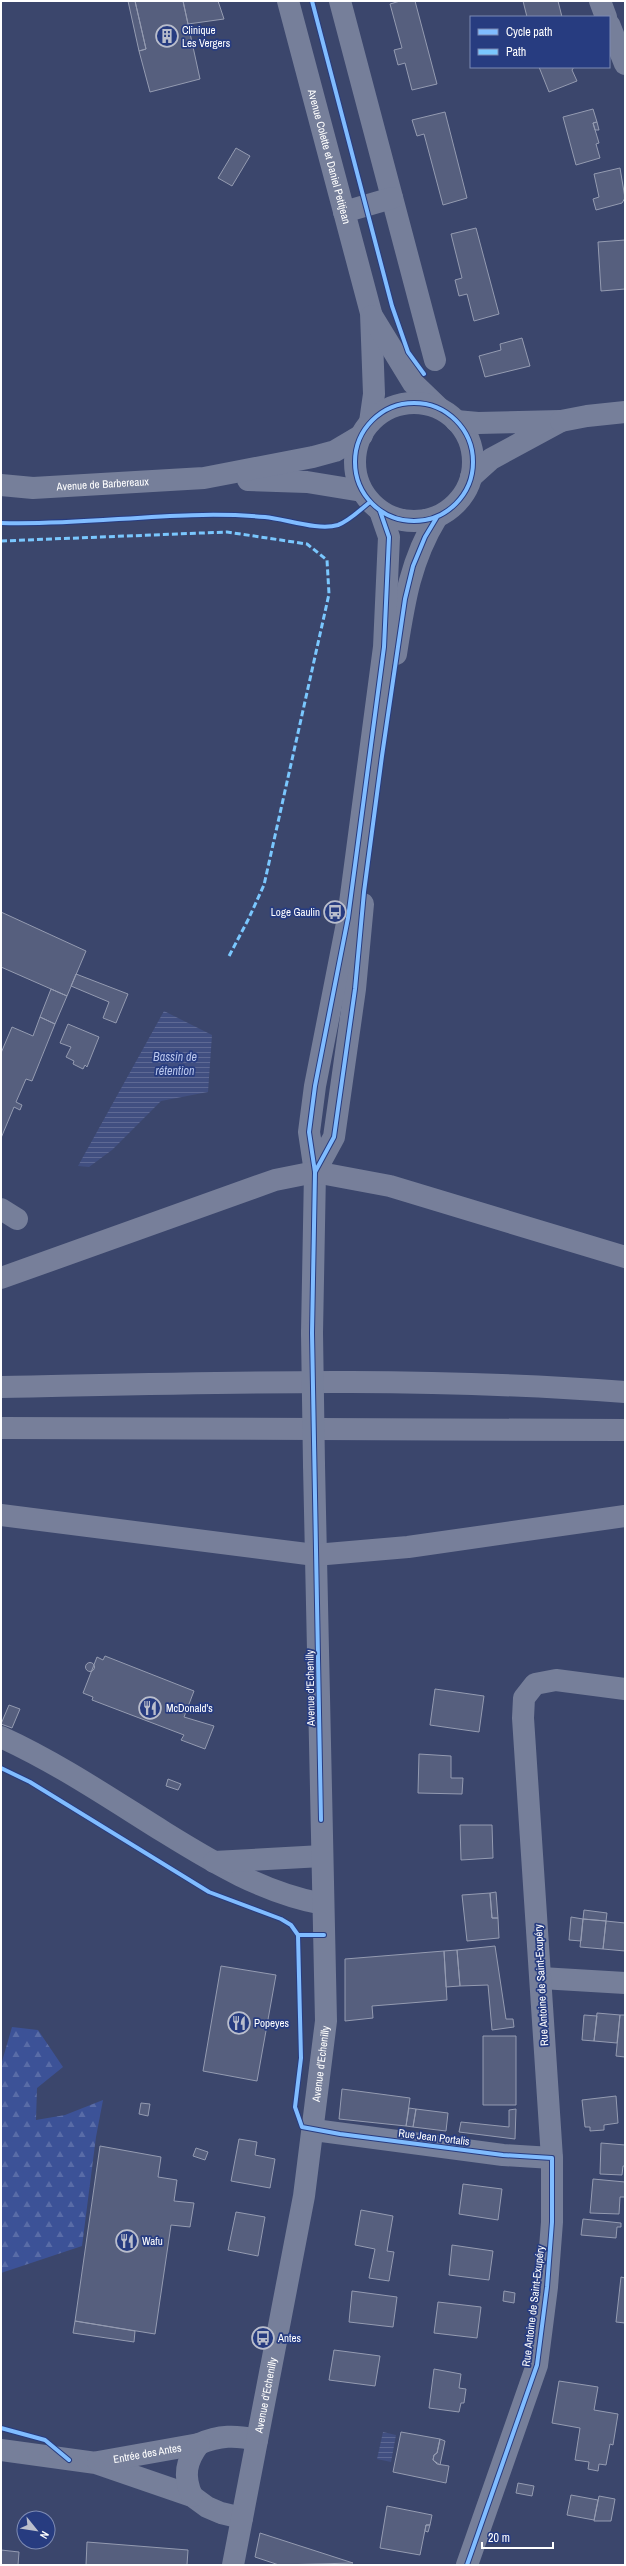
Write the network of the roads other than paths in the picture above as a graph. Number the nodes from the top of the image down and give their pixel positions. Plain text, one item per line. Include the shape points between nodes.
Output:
1 (288, 1) edge
2 (340, 1) edge
3 (600, 1) edge
4 (606, 16) edge
5 (610, 26) edge
6 (625, 64) edge
7 (392, 198) junction
8 (344, 212) junction
9 (371, 313) junction
10 (435, 360) dead end
11 (625, 412) edge
12 (448, 414) junction
13 (561, 421) junction
14 (366, 428) junction
15 (471, 477) junction
16 (204, 478) junction
17 (1, 485) edge
18 (362, 491) junction
19 (380, 511) junction
20 (437, 517) junction
21 (315, 1172) junction
22 (625, 1258) edge
23 (1, 1278) edge
24 (1, 1387) edge
25 (625, 1392) edge
26 (1, 1428) edge
27 (625, 1430) edge
28 (1, 1515) edge
29 (625, 1516) edge
30 (315, 1555) junction
31 (625, 1689) edge
32 (1, 1737) edge
33 (322, 1856) junction
34 (214, 1862) junction
35 (324, 1904) junction
36 (541, 1978) junction
37 (625, 1983) edge
38 (314, 2130) junction
39 (552, 2158) junction
40 (257, 2440) junction
41 (199, 2444) junction
42 (1, 2450) edge
43 (96, 2463) junction
44 (192, 2496) junction
45 (242, 2518) junction
46 (233, 2565) edge
47 (467, 2565) edge

1 - 8 street, Avenue Colette et Daniel Petitjean
2 - 7 street
3 - 4 street
5 - 6 street
7 - 8 street
7 - 10 street
8 - 9 street, Avenue Colette et Daniel Petitjean
9 - 12 street, Avenue Colette et Daniel Petitjean via 413,383
9 - 14 street, Avenue Colette et Daniel Petitjean via 374,394
11 - 13 street
12 - 13 street via 478,423
12 - 14 street via 425,404 410,403 395,406
12 - 15 street via 470,441 473,456
13 - 15 street via 491,460
14 - 16 street, Avenue de Barbereaux via 335,451 298,462
14 - 18 street via 356,448 355,463 356,478
15 - 20 street via 461,499
16 - 17 street, Avenue de Barbereaux via 47,488
16 - 18 street, Avenue de Barbereaux via 307,482
18 - 19 street
19 - 20 street via 408,522
19 - 21 street, Avenue d'Echenilly via 389,537 384,647 348,918 313,1096 309,1132
20 - 21 street via 413,566 405,599 380,771 355,988 334,1137
21 - 22 highway via 390,1186
21 - 23 highway via 275,1180
21 - 30 street, Avenue d'Echenilly, bridge via 312,1333
24 - 25 highway via 355,1380
26 - 27 highway
28 - 30 highway
29 - 30 highway via 408,1547
30 - 33 street, Avenue d'Echenilly
31 - 36 street, Rue Antoine de Saint-Exupéry via 556,1680 535,1684 524,1698 523,1718
32 - 34 street via 33,1752
33 - 34 street
33 - 35 street, Avenue d'Echenilly
34 - 35 street via 250,1881 285,1895
35 - 38 street, Avenue d'Echenilly via 326,2021
36 - 37 street
36 - 39 street, Rue Antoine de Saint-Exupéry
38 - 39 street, Rue Jean Portalis via 503,2155
38 - 40 street, Avenue d'Echenilly via 304,2196
39 - 47 street, Rue Antoine de Saint-Exupéry via 552,2222 548,2280 537,2365
40 - 41 street, Entrée des Antes via 238,2436 215,2437
40 - 45 street, Avenue d'Echenilly
41 - 43 street, Entrée des Antes
41 - 44 street, Entrée des Antes via 191,2455 186,2470
42 - 43 street, Entrée des Antes
43 - 44 street, Entrée des Antes
44 - 45 street, Entrée des Antes via 207,2507
45 - 46 street, Avenue d'Echenilly

